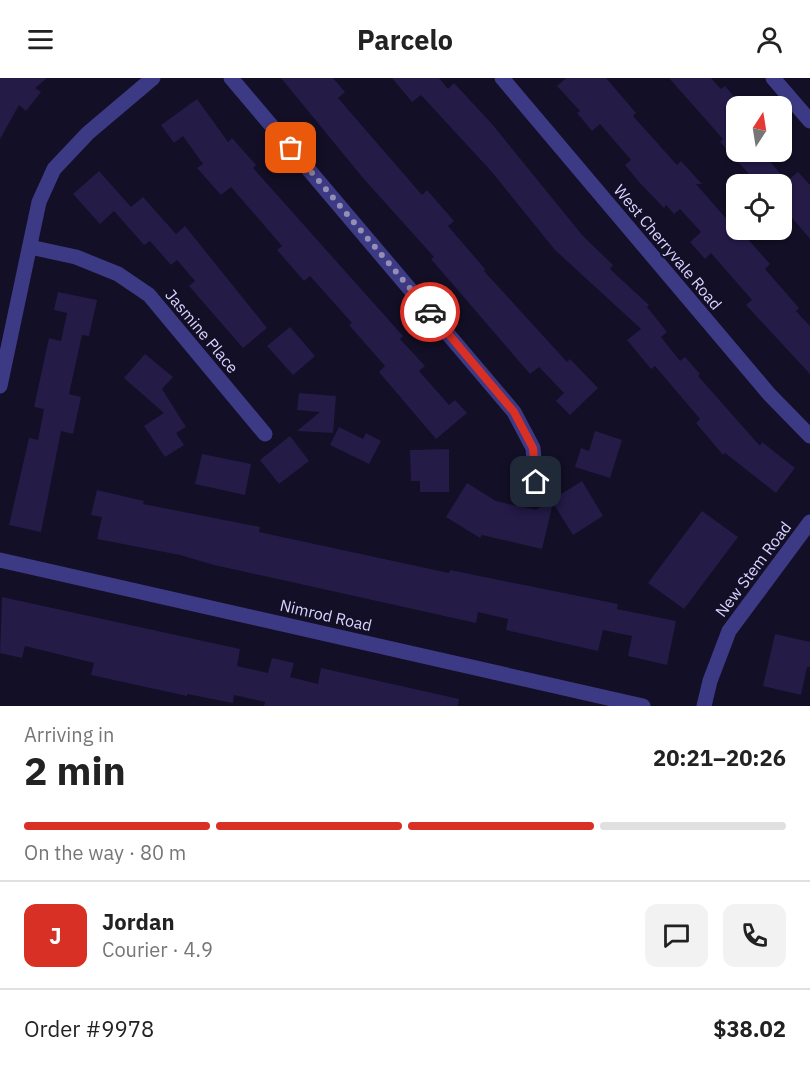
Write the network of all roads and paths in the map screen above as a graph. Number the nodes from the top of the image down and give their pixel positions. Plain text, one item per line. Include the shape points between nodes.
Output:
1 (153, 78) edge
2 (231, 78) edge
3 (502, 78) edge
4 (773, 78) edge
5 (810, 121) edge
6 (30, 247) junction
7 (0, 386) edge
8 (265, 435) dead end
9 (810, 436) edge
10 (536, 482) dead end
11 (810, 522) edge
12 (0, 560) edge
13 (643, 706) edge
14 (704, 706) edge

1 - 6 street via 88,133 54,169 39,202
2 - 10 street via 514,412 533,448
3 - 9 street, West Cherryvale Road via 769,394
4 - 5 street
6 - 7 street
6 - 8 street, Jasmine Place via 76,257 118,274 148,295
11 - 14 street, New Stem Road via 729,631
12 - 13 street, Nimrod Road

